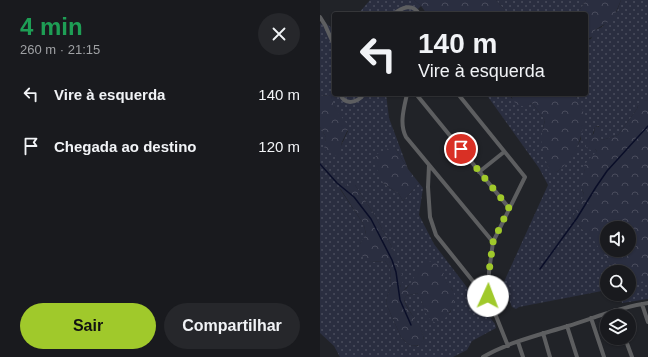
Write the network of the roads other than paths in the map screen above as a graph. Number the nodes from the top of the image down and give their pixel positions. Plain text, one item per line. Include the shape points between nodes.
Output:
1 (397, 12) edge
2 (417, 12) edge
3 (320, 17) edge
4 (332, 41) edge
5 (341, 96) edge
6 (362, 96) edge
7 (407, 96) edge
8 (418, 96) edge
9 (460, 96) edge
10 (504, 152) junction
11 (429, 165) junction
12 (479, 172) junction
13 (509, 208) junction
14 (493, 242) junction
15 (648, 303) edge
16 (490, 304) junction
17 (642, 304) junction
18 (620, 309) edge
19 (600, 315) edge
20 (591, 318) junction
21 (648, 322) edge
22 (567, 326) junction
23 (543, 334) junction
24 (518, 342) junction
25 (628, 345) edge
26 (508, 346) junction
27 (494, 352) junction
28 (483, 357) edge
29 (496, 357) edge
30 (523, 357) edge
31 (550, 357) edge
32 (577, 357) edge
33 (604, 357) edge
34 (632, 357) edge

1 - 2 street via 409,7
3 - 4 street
5 - 6 street via 347,102 353,102
7 - 11 street via 403,114 404,133
8 - 12 street
9 - 10 street
10 - 12 street
10 - 13 street via 524,176
11 - 14 street
11 - 16 street via 430,217 436,235
12 - 13 street
13 - 14 street
14 - 16 street via 488,292
15 - 17 street
16 - 26 street
17 - 18 street
17 - 21 street
19 - 20 street
20 - 22 street
20 - 33 street
22 - 23 street
22 - 32 street
23 - 24 street
23 - 31 street
24 - 26 street
24 - 30 street
25 - 34 street
26 - 27 street
27 - 28 street
27 - 29 street

